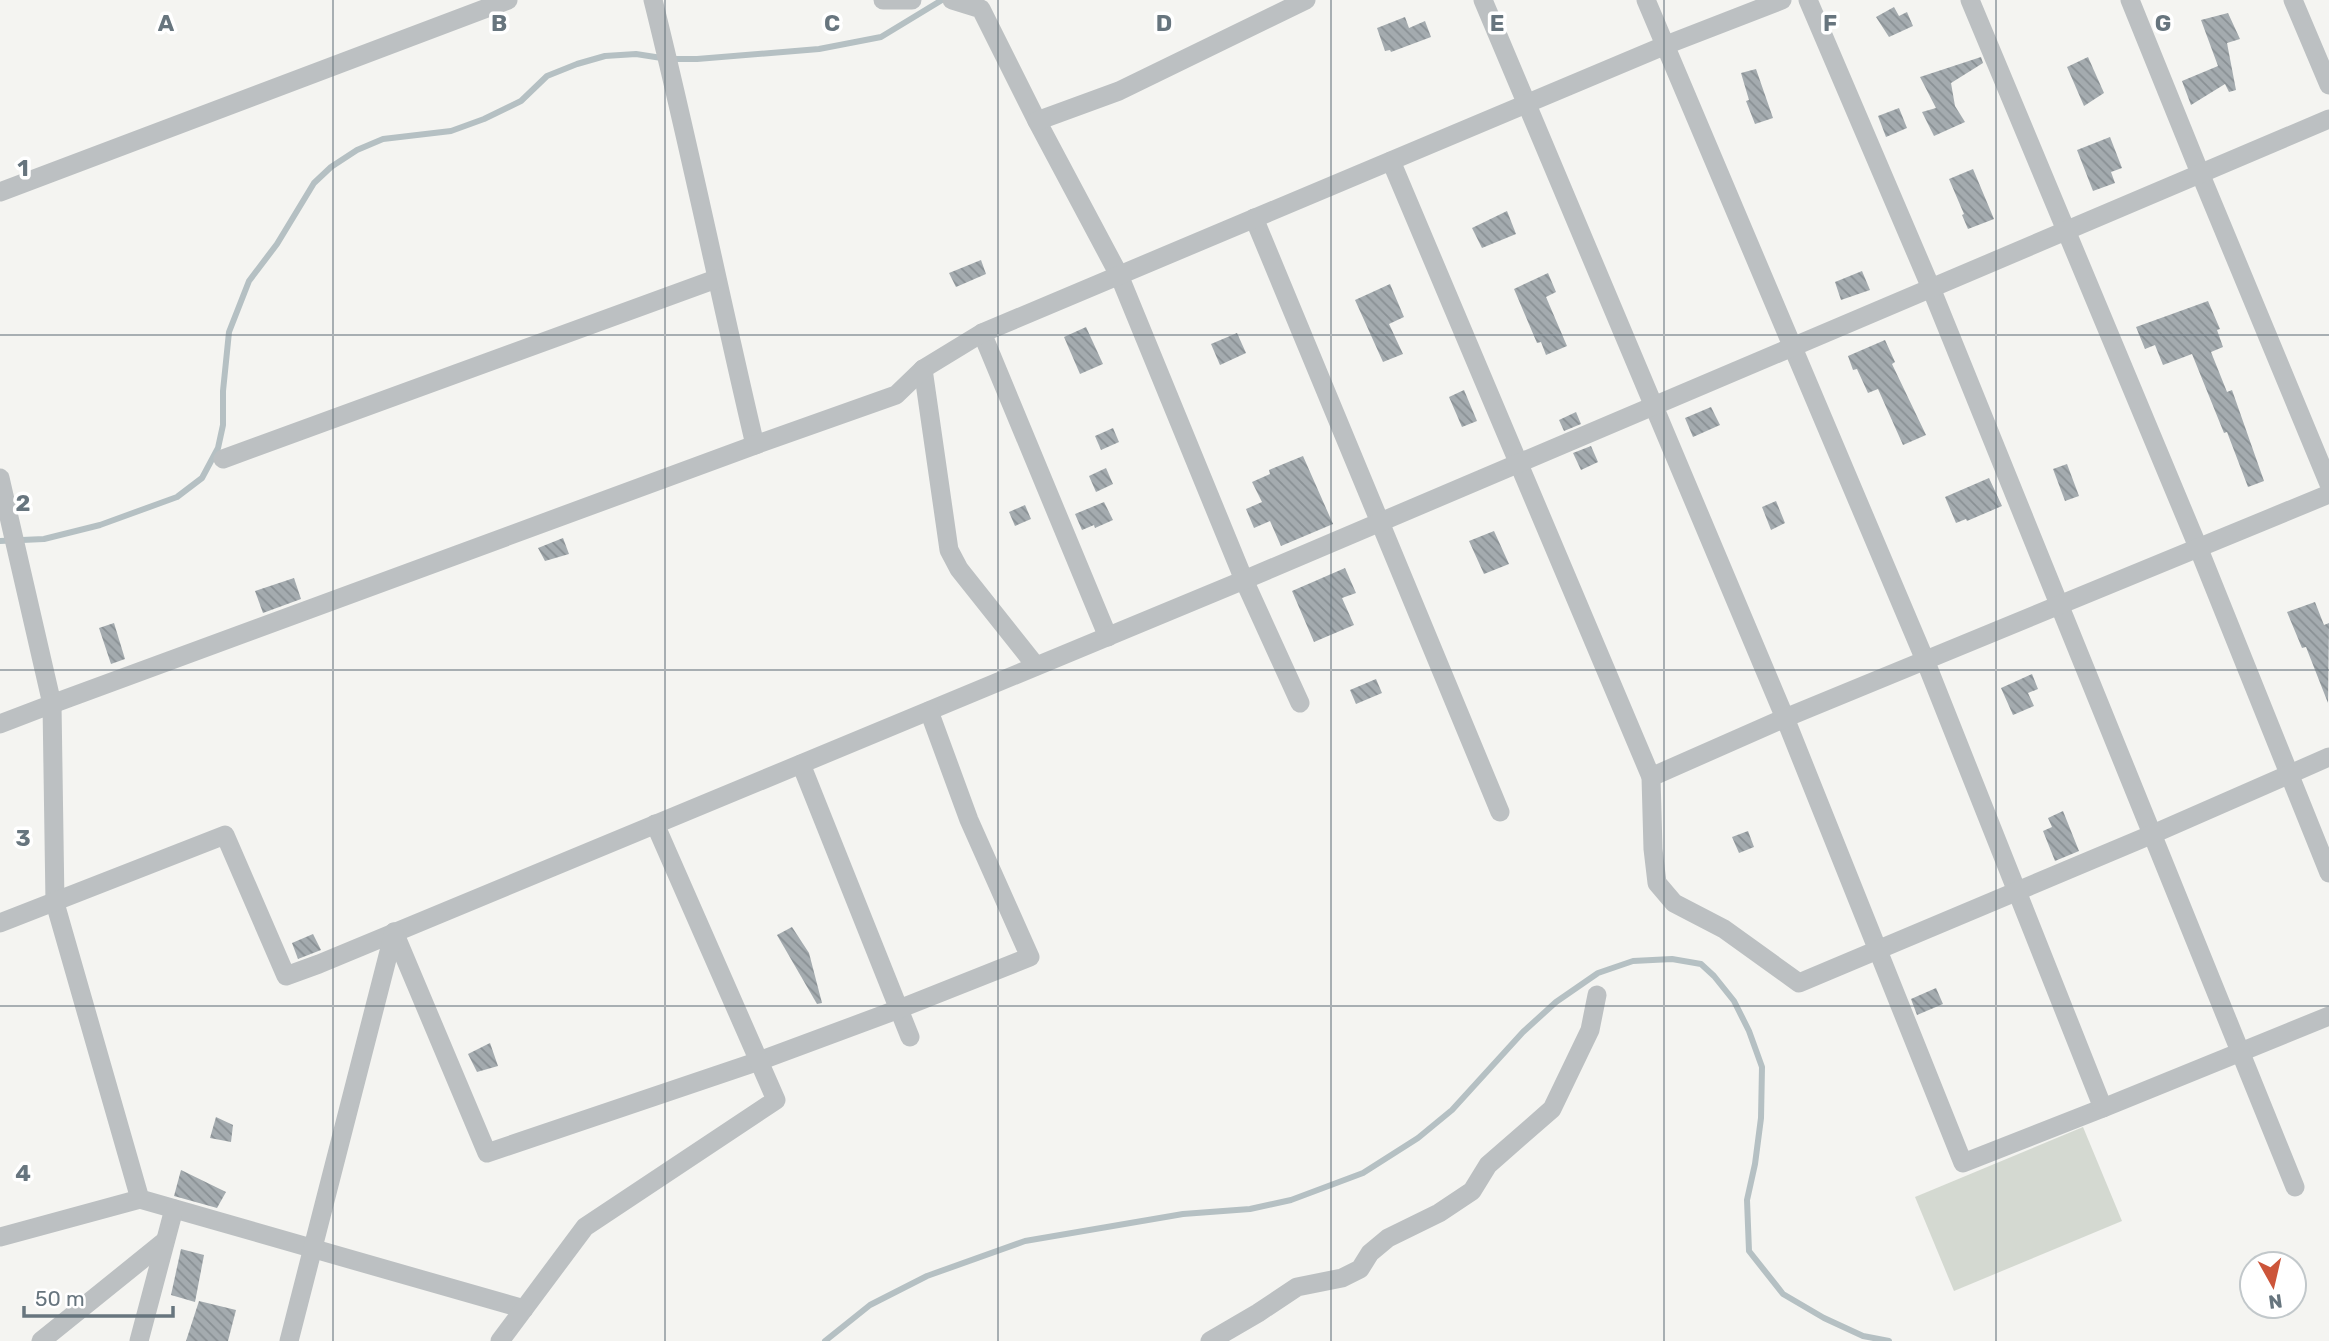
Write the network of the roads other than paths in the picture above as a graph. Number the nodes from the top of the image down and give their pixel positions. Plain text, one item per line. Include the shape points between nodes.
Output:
1 (508, 0) edge
2 (653, 0) edge
3 (883, 0) edge
4 (912, 0) edge
5 (952, 0) edge
6 (1306, 0) edge
7 (1483, 0) edge
8 (1646, 0) edge
9 (1782, 0) edge
10 (1808, 0) edge
11 (1970, 0) edge
12 (2130, 0) edge
13 (2293, 0) edge
14 (1666, 45) junction
15 (2329, 85) edge
16 (1525, 104) junction
17 (2329, 119) edge
18 (1037, 121) junction
19 (1391, 160) junction
20 (2200, 173) junction
21 (0, 192) edge
22 (1254, 218) junction
23 (2066, 230) junction
24 (1119, 275) junction
25 (716, 279) junction
26 (1931, 288) junction
27 (982, 333) junction
28 (1793, 346) junction
29 (923, 369) junction
30 (1654, 406) junction
31 (755, 445) junction
32 (223, 459) dead end
33 (1517, 464) junction
34 (0, 478) edge
35 (2329, 484) edge
36 (2329, 494) edge
37 (1380, 522) junction
38 (2198, 547) junction
39 (1244, 580) junction
40 (2060, 605) junction
41 (1108, 636) junction
42 (1925, 660) junction
43 (1036, 666) junction
44 (1300, 703) dead end
45 (52, 704) junction
46 (929, 711) junction
47 (1784, 718) junction
48 (0, 724) edge
49 (2329, 757) edge
50 (801, 764) junction
51 (2291, 774) junction
52 (1651, 777) junction
53 (1500, 812) dead end
54 (655, 824) junction
55 (2153, 834) junction
56 (2329, 873) edge
57 (2017, 892) junction
58 (55, 903) junction
59 (0, 923) edge
60 (394, 932) junction
61 (1877, 949) junction
62 (1597, 995) dead end
63 (899, 1009) junction
64 (2329, 1016) edge
65 (910, 1037) dead end
66 (2242, 1052) junction
67 (759, 1061) junction
68 (2103, 1108) junction
69 (2295, 1187) dead end
70 (140, 1199) junction
71 (174, 1209) junction
72 (0, 1237) edge
73 (165, 1241) junction
74 (314, 1249) junction
75 (524, 1309) junction
76 (41, 1341) edge
77 (139, 1341) edge
78 (289, 1341) edge
79 (500, 1341) edge
80 (1210, 1341) edge

1 - 21 street
2 - 25 street
3 - 4 street
5 - 18 street via 981,9
6 - 18 street via 1119,91
7 - 16 street
8 - 14 street
9 - 14 street
10 - 26 street
11 - 23 street
12 - 20 street
13 - 15 street
14 - 16 street
14 - 28 street
16 - 19 street
16 - 30 street
17 - 20 street
18 - 24 street
19 - 22 street
19 - 33 street
20 - 23 street
20 - 35 street
22 - 24 street
22 - 37 street
23 - 26 street
23 - 38 street
24 - 27 street
24 - 39 street
25 - 31 street
25 - 32 street
26 - 28 street
26 - 40 street
27 - 29 street
27 - 41 street
28 - 30 street
28 - 42 street
29 - 31 street via 896,395
29 - 43 street via 949,550
30 - 33 street
30 - 47 street
31 - 45 street
33 - 37 street
33 - 52 street
34 - 45 street
36 - 38 street
37 - 39 street
37 - 53 street
38 - 40 street
38 - 51 street
39 - 41 street
39 - 44 street
40 - 42 street
40 - 55 street
41 - 43 street
42 - 47 street
42 - 57 street
43 - 46 street
45 - 48 street
45 - 58 street
46 - 50 street
46 - 63 street via 1030,957
47 - 52 street
47 - 61 street
49 - 51 street
50 - 54 street
50 - 63 street
51 - 55 street
51 - 56 street
52 - 61 street via 1657,883 1674,903 1724,929 1799,984
54 - 60 street
54 - 67 street
55 - 57 street
55 - 66 street
57 - 61 street
57 - 68 street
58 - 59 street
58 - 60 street via 225,835 286,976
58 - 70 street
60 - 67 street via 487,1153
60 - 74 street
61 - 68 street via 1963,1163
62 - 80 street via 1590,1030 1552,1109 1488,1165 1472,1191 1388,1238 1360,1269 1342,1278 1297,1287
63 - 65 street
63 - 67 street
64 - 66 street
66 - 68 street
66 - 69 street
67 - 75 street via 776,1100 585,1227
70 - 71 street
70 - 72 street
71 - 73 street
71 - 74 street
73 - 76 street
73 - 77 street
74 - 75 street
74 - 78 street
75 - 79 street

